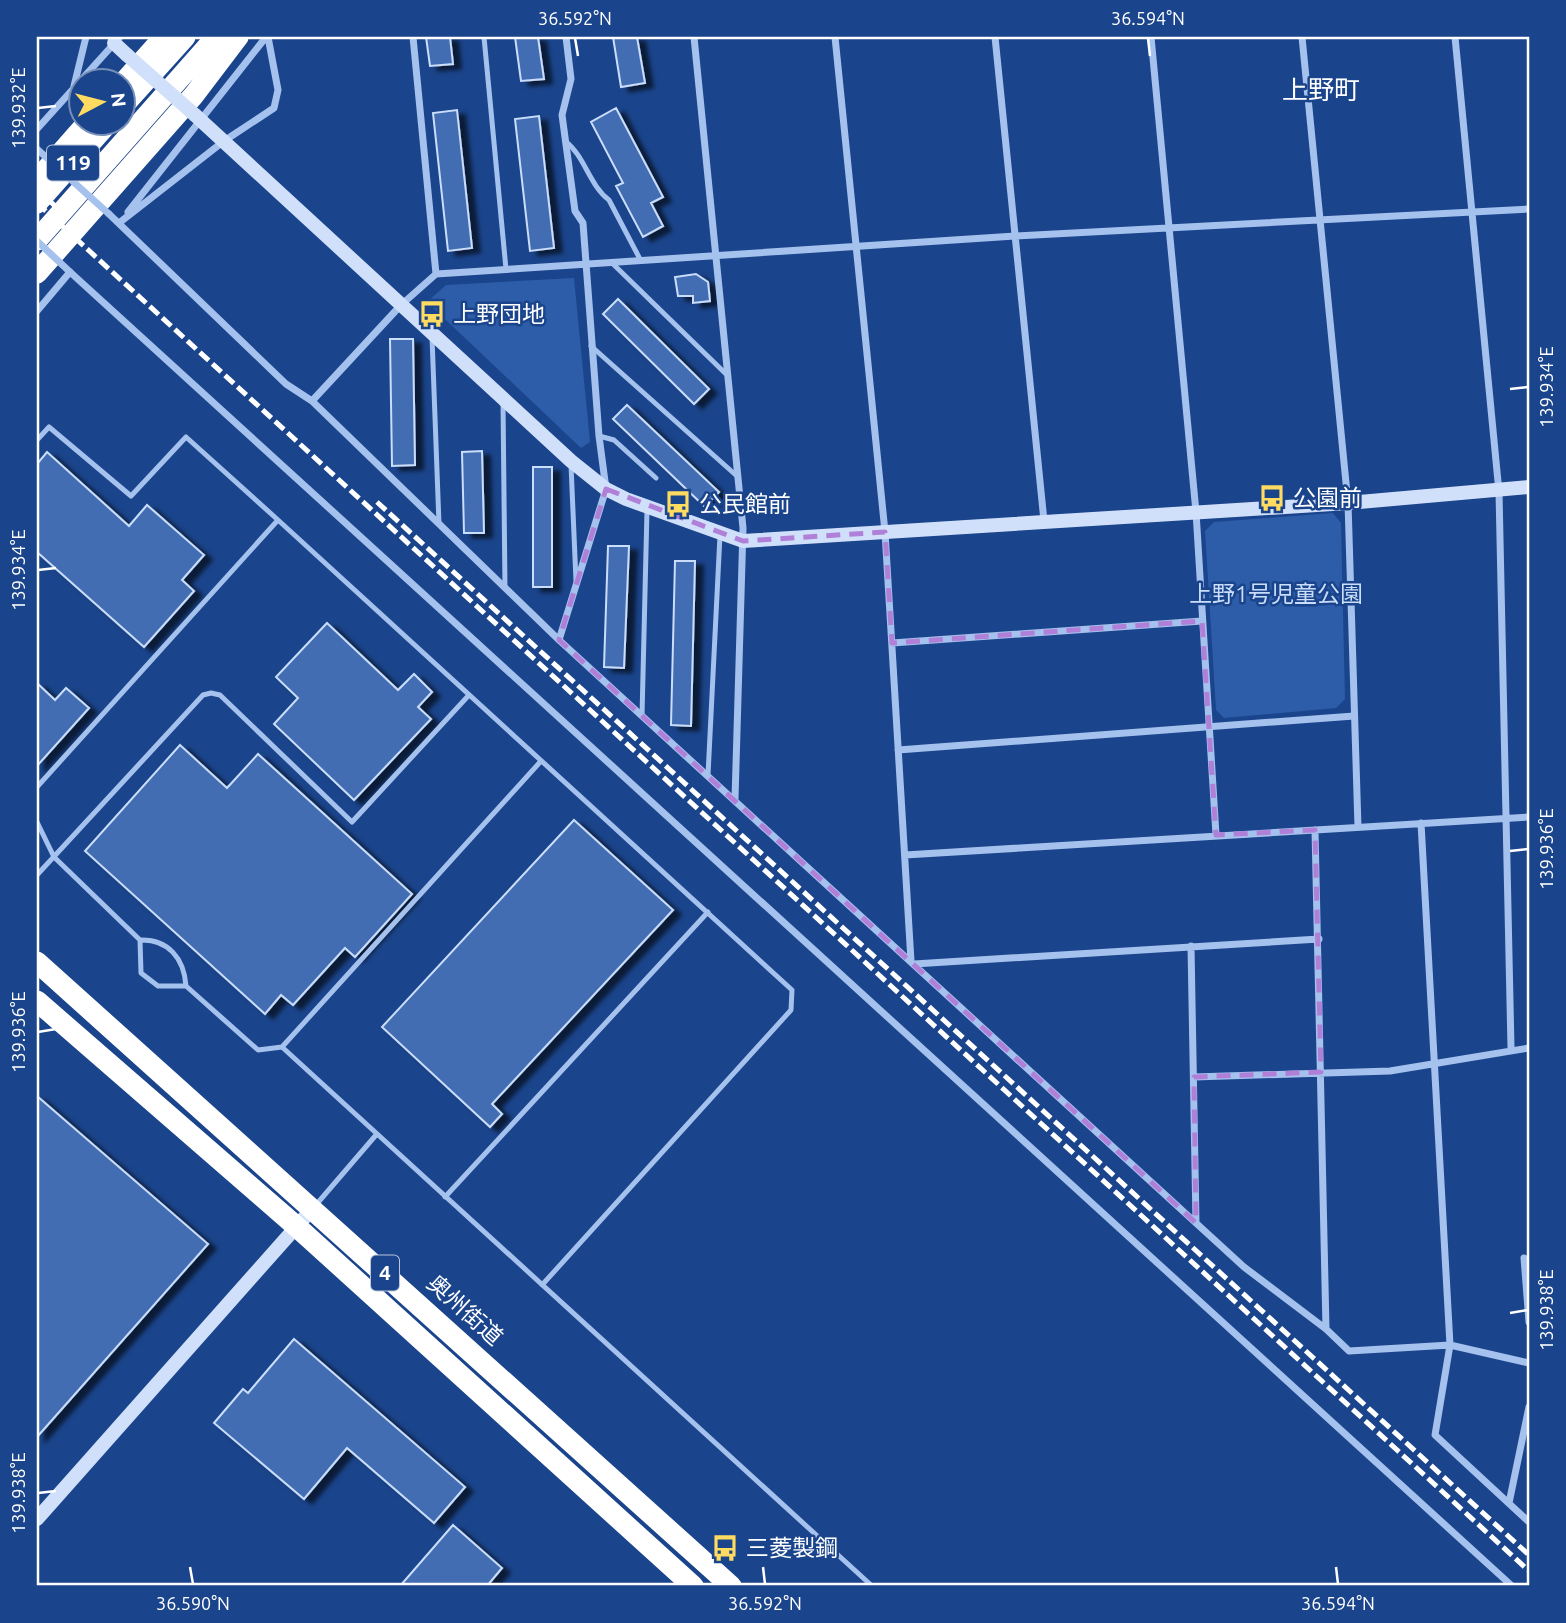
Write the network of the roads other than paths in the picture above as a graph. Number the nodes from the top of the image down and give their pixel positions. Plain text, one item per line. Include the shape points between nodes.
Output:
1 (86, 37) edge
2 (164, 37) edge
3 (185, 37) edge
4 (216, 37) edge
5 (238, 37) edge
6 (267, 37) edge
7 (413, 37) edge
8 (484, 37) edge
9 (566, 37) edge
10 (694, 37) edge
11 (835, 37) edge
12 (995, 37) edge
13 (1151, 37) edge
14 (1302, 37) edge
15 (1455, 37) edge
16 (114, 39) edge
17 (79, 66) edge
18 (92, 66) edge
19 (136, 68) edge
20 (136, 91) edge
21 (66, 96) edge
22 (199, 118) junction
23 (37, 129) edge
24 (76, 136) edge
25 (97, 136) edge
26 (224, 141) junction
27 (565, 141) junction
28 (37, 149) edge
29 (37, 180) edge
30 (37, 203) edge
31 (1529, 209) edge
32 (1471, 214) junction
33 (1321, 221) junction
34 (118, 223) junction
35 (1170, 229) junction
36 (1015, 236) junction
37 (37, 241) edge
38 (856, 248) junction
39 (716, 256) junction
40 (641, 261) junction
41 (612, 263) junction
42 (585, 264) junction
43 (506, 269) junction
44 (70, 272) junction
45 (37, 273) edge
46 (436, 274) junction
47 (401, 305) junction
48 (37, 311) edge
49 (432, 334) junction
50 (592, 346) junction
51 (728, 376) junction
52 (503, 399) junction
53 (312, 401) junction
54 (599, 436) junction
55 (37, 440) edge
56 (571, 461) junction
57 (738, 477) junction
58 (656, 478) dead end
59 (1529, 487) edge
60 (606, 489) junction
61 (1499, 492) junction
62 (1348, 503) junction
63 (647, 506) junction
64 (1196, 512) junction
65 (278, 520) junction
66 (1044, 521) junction
67 (439, 524) junction
68 (720, 532) junction
69 (885, 532) junction
70 (743, 541) junction
71 (576, 585) junction
72 (505, 587) junction
73 (1202, 621) junction
74 (559, 640) junction
75 (892, 643) junction
76 (469, 695) junction
77 (642, 716) junction
78 (1354, 716) junction
79 (1209, 727) junction
80 (898, 750) junction
81 (541, 761) junction
82 (708, 775) junction
83 (37, 787) edge
84 (735, 799) junction
85 (1529, 817) edge
86 (1506, 818) junction
87 (37, 822) edge
88 (1421, 823) junction
89 (1358, 827) junction
90 (1315, 830) junction
91 (1216, 835) junction
92 (905, 855) junction
93 (54, 857) junction
94 (37, 874) edge
95 (708, 912) junction
96 (1319, 939) junction
97 (139, 940) junction
98 (1191, 946) junction
99 (37, 962) edge
100 (914, 964) junction
101 (186, 986) junction
102 (37, 1001) edge
103 (282, 1047) junction
104 (1511, 1048) junction
105 (1529, 1048) edge
106 (1434, 1062) junction
107 (1321, 1072) junction
108 (1194, 1077) junction
109 (376, 1135) junction
110 (444, 1197) junction
111 (313, 1208) junction
112 (1196, 1223) junction
113 (297, 1227) junction
114 (1524, 1258) dead end
115 (542, 1285) junction
116 (1529, 1322) edge
117 (1326, 1329) junction
118 (1450, 1345) junction
119 (1529, 1363) edge
120 (1529, 1407) edge
121 (1509, 1503) junction
122 (37, 1519) edge
123 (1529, 1522) edge
124 (693, 1586) edge
125 (731, 1586) edge
126 (872, 1586) edge
127 (1512, 1586) edge

1 - 17 street
2 - 19 highway
3 - 20 highway
4 - 37 highway, 119
5 - 45 highway via 194,95
6 - 22 street
6 - 26 street via 278,99 266,115
7 - 46 street
8 - 43 lane
9 - 27 street via 571,79 562,115
10 - 39 street
11 - 38 street
12 - 36 street
13 - 35 street
14 - 33 street
15 - 32 street
16 - 18 street
16 - 22 street, bridge
21 - 23 street
22 - 26 street
22 - 34 street
24 - 29 highway
25 - 30 highway, 119
26 - 34 street
26 - 47 street
27 - 40 lane via 575,148 609,200
27 - 42 street via 575,211 583,223
28 - 34 street, bridge
31 - 32 street
32 - 33 street
32 - 61 street
33 - 35 street
33 - 62 street
34 - 53 street via 286,384
35 - 36 street
35 - 64 street
36 - 38 street
36 - 66 street
37 - 44 street, bridge
38 - 39 street
38 - 69 street
39 - 40 street
39 - 51 street
40 - 41 street
41 - 42 street
41 - 51 lane
42 - 43 street
42 - 50 street
43 - 46 street
44 - 48 street
44 - 127 street
46 - 47 street
47 - 49 street
47 - 53 street
49 - 52 street
49 - 67 lane
50 - 54 street
50 - 57 lane
51 - 57 street
52 - 56 street
52 - 72 lane
53 - 67 street
54 - 58 lane via 614,440
54 - 60 street
55 - 65 lane via 49,427 131,496 186,437
56 - 60 street
56 - 71 lane
57 - 70 street
59 - 61 street
60 - 63 street
60 - 71 street
61 - 62 street
61 - 86 street
62 - 64 street
62 - 78 street
63 - 68 street
63 - 77 lane
64 - 66 street
64 - 73 street
65 - 76 lane
65 - 83 lane
66 - 69 street
67 - 72 street
68 - 70 street
68 - 82 lane
69 - 70 street
69 - 75 street
70 - 84 street
71 - 74 street
72 - 74 street
73 - 75 street
73 - 79 street
74 - 77 street
75 - 80 street
76 - 81 lane
76 - 93 lane via 352,822 220,695 203,695
77 - 82 street
78 - 79 street
78 - 89 street
79 - 80 street
79 - 91 street
80 - 92 street
81 - 95 lane
81 - 103 lane
82 - 84 street
84 - 100 street
85 - 86 street
86 - 88 street
86 - 104 street
87 - 93 lane
88 - 89 street
88 - 106 street
89 - 90 street
90 - 91 street
90 - 96 street
91 - 92 street
92 - 100 street
93 - 94 lane
93 - 97 lane
95 - 110 lane
95 - 115 lane via 792,989 791,1010
96 - 98 street
96 - 107 street
97 - 101 lane via 155,939 173,950 185,970
97 - 101 lane via 141,973 158,986
98 - 100 street
98 - 108 street
99 - 111 highway, 奥州街道 / 4
100 - 112 street
101 - 103 lane via 258,1050
102 - 113 highway, 4
103 - 109 lane
104 - 105 street
104 - 106 street
106 - 107 street via 1390,1071
106 - 118 street
107 - 108 street
107 - 117 street
108 - 112 street
109 - 110 lane
109 - 111 lane
110 - 115 lane
111 - 113 street
111 - 125 highway, 奥州街道 / 4
112 - 117 street via 1244,1267
113 - 122 street
113 - 124 highway, 4
114 - 116 street
115 - 126 lane
117 - 118 street via 1349,1351
118 - 119 street
118 - 121 street via 1435,1435
120 - 121 street
121 - 123 street

